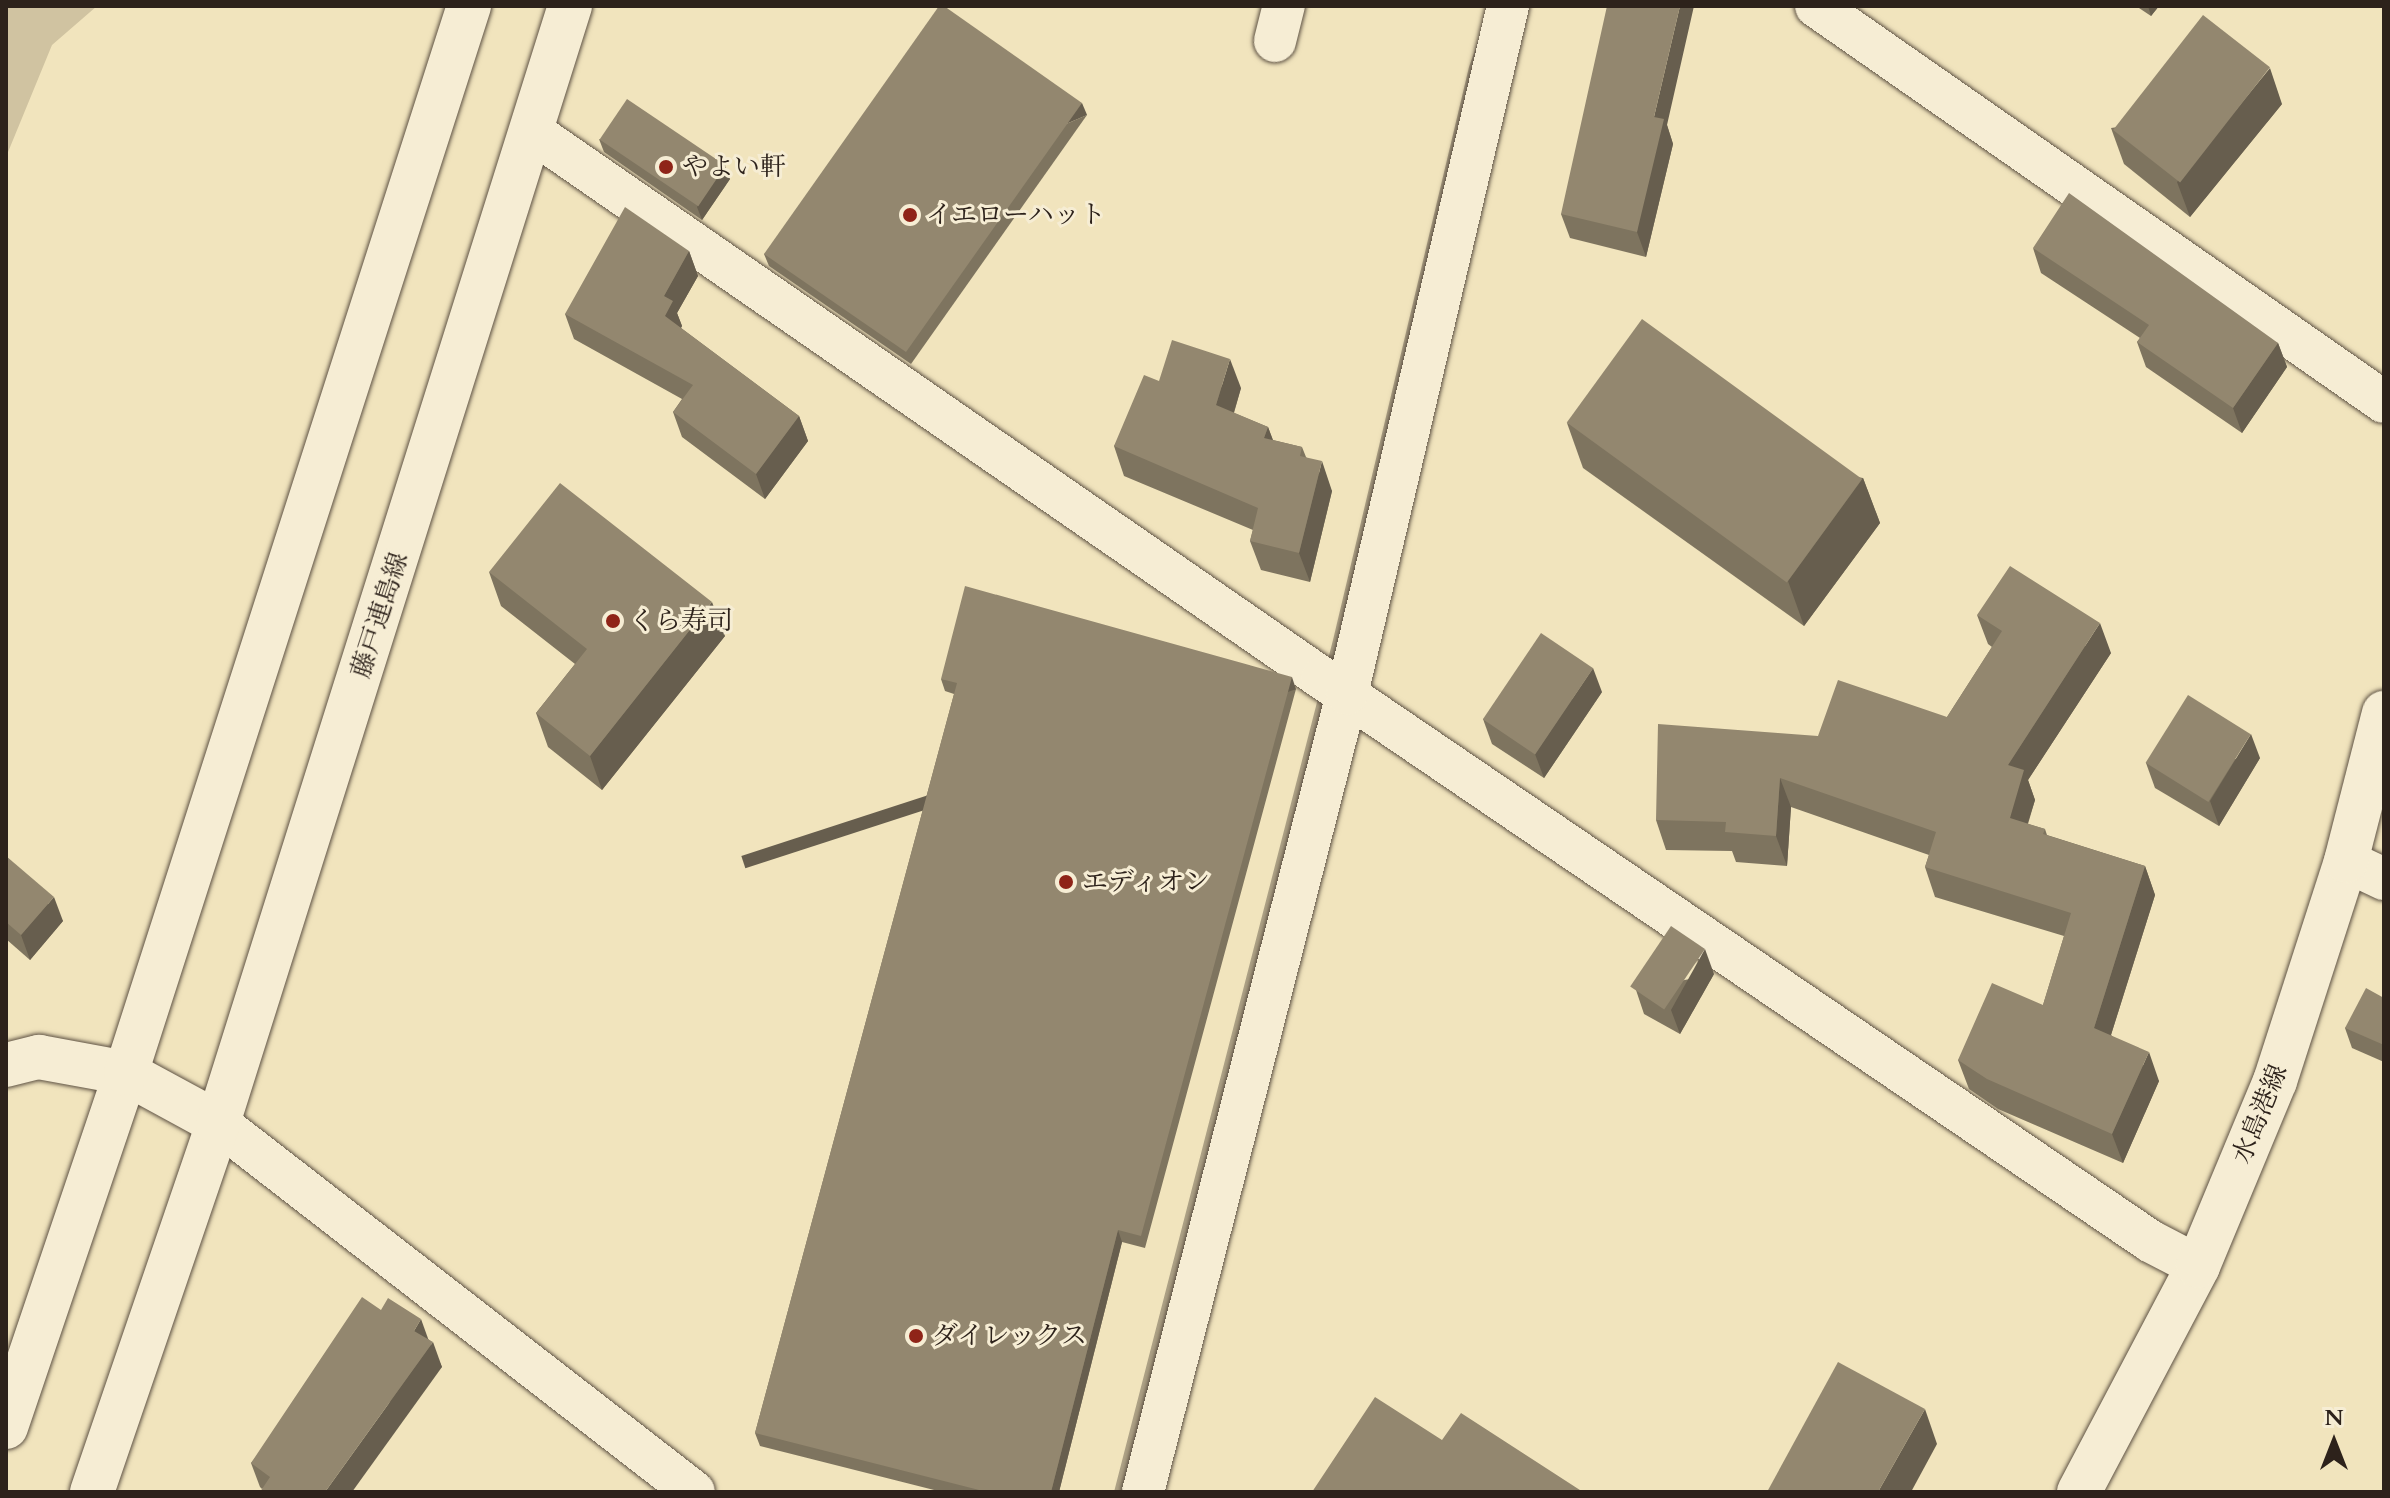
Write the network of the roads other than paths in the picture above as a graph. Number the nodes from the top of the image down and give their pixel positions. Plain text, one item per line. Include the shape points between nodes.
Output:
1 (469, 6) edge
2 (570, 6) edge
3 (1508, 6) edge
4 (1816, 6) edge
5 (531, 131) junction
6 (2384, 402) edge
7 (1338, 688) junction
8 (2384, 713) edge
9 (2365, 870) edge
10 (6, 1065) edge
11 (126, 1073) junction
12 (218, 1123) junction
13 (2198, 1266) junction
14 (6, 1427) edge
15 (92, 1492) edge
16 (694, 1492) edge
17 (1143, 1492) edge
18 (2079, 1492) edge

1 - 11 main road
2 - 5 main road, 藤戸連島線
3 - 7 street
4 - 6 street
5 - 7 street
5 - 12 main road, 藤戸連島線
7 - 13 street via 2150,1241
7 - 17 street
8 - 9 main road, 水島港線
9 - 13 main road, 水島港線
10 - 11 main road via 39,1057
11 - 12 main road
11 - 14 main road
12 - 15 main road, 藤戸連島線
12 - 16 street
13 - 18 main road, 水島港線

